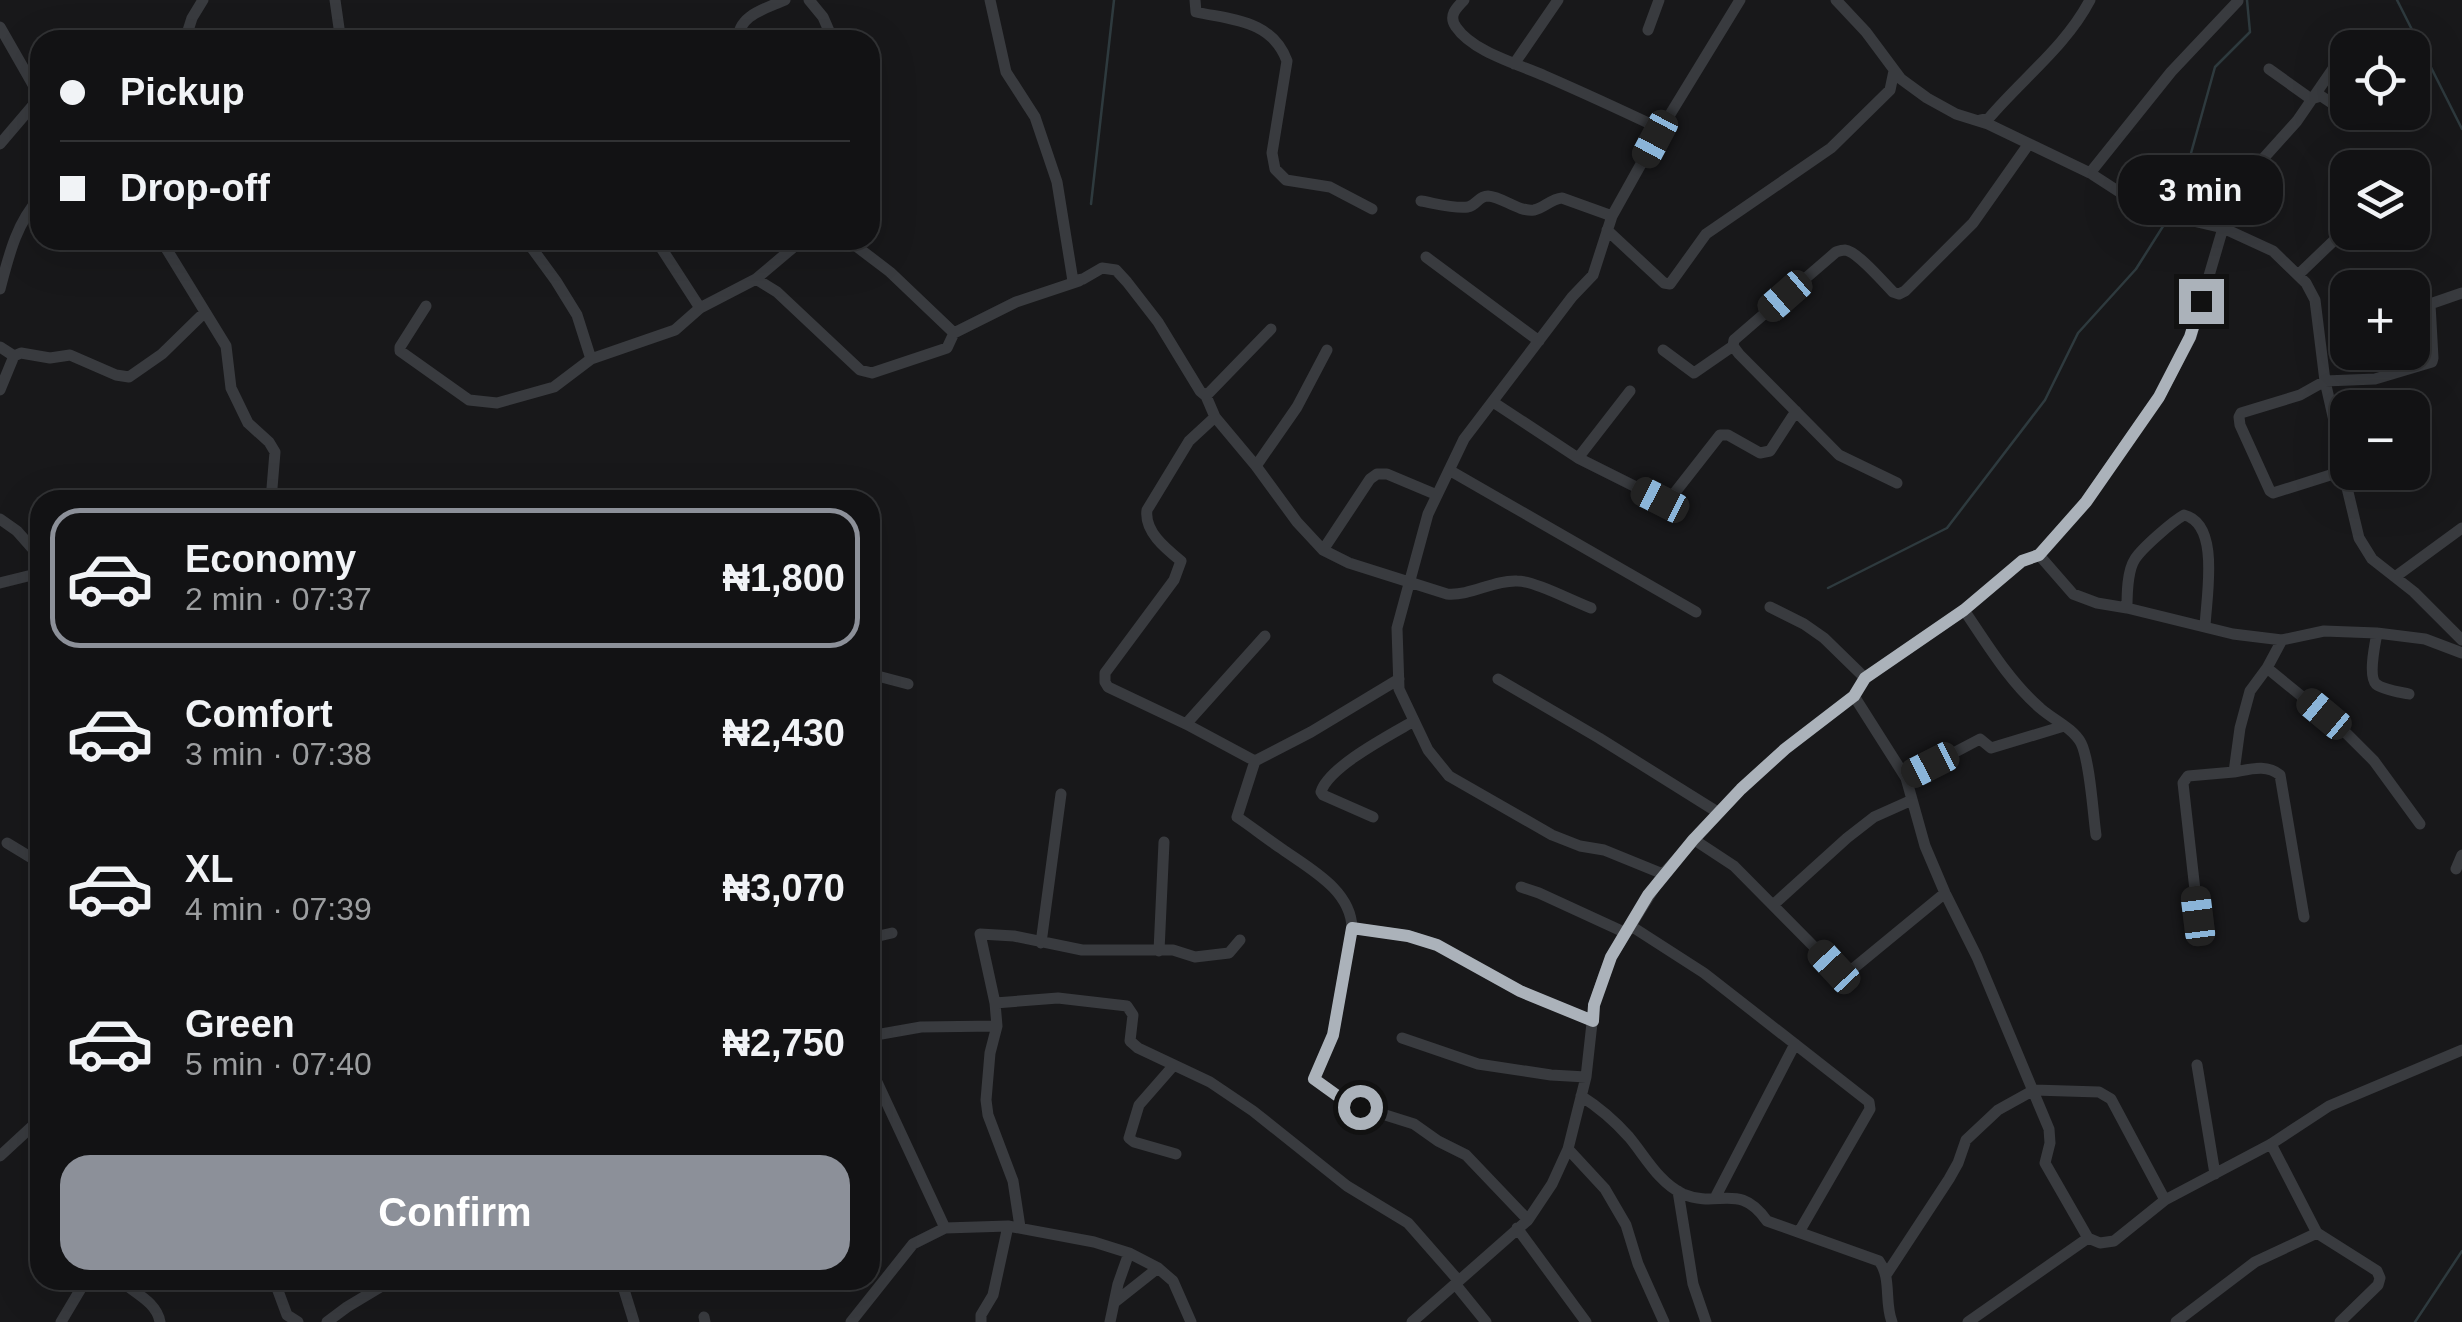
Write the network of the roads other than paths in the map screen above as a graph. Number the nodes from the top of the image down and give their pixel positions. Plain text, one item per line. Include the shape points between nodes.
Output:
1 (204, 0) edge
2 (335, 0) edge
3 (786, 0) edge
4 (808, 0) edge
5 (990, 0) edge
6 (1195, 0) edge
7 (1464, 0) edge
8 (1558, 0) edge
9 (1658, 0) edge
10 (1740, 0) edge
11 (1836, 0) edge
12 (2090, 0) edge
13 (2238, 2) edge
14 (0, 27) edge
15 (188, 30) edge
16 (339, 30) edge
17 (739, 30) edge
18 (829, 30) edge
19 (1648, 30) dead end
20 (1514, 64) junction
21 (2269, 70) dead end
22 (1894, 71) junction
23 (2330, 74) edge
24 (30, 80) edge
25 (2312, 99) junction
26 (2330, 102) edge
27 (30, 109) edge
28 (1980, 120) junction
29 (1661, 129) junction
30 (0, 144) edge
31 (2028, 145) junction
32 (2090, 173) junction
33 (1420, 201) dead end
34 (30, 209) edge
35 (1372, 209) dead end
36 (1612, 216) junction
37 (2222, 228) junction
38 (1607, 230) junction
39 (2330, 244) edge
40 (167, 250) edge
41 (534, 250) edge
42 (662, 250) edge
43 (790, 250) edge
44 (861, 250) edge
45 (1426, 257) dead end
46 (2298, 274) junction
47 (756, 278) junction
48 (1084, 280) junction
49 (0, 289) edge
50 (2462, 293) edge
51 (426, 306) dead end
52 (700, 308) junction
53 (206, 312) junction
54 (1271, 329) dead end
55 (954, 332) junction
56 (1539, 340) junction
57 (1733, 346) junction
58 (0, 347) edge
59 (1327, 350) dead end
60 (1663, 350) dead end
61 (14, 356) junction
62 (591, 359) junction
63 (2325, 381) junction
64 (0, 390) edge
65 (1630, 390) dead end
66 (1206, 396) junction
67 (2330, 397) edge
68 (1492, 402) junction
69 (1796, 411) junction
70 (1214, 418) junction
71 (1578, 458) junction
72 (1256, 466) junction
73 (1449, 470) junction
74 (2330, 476) edge
75 (1897, 483) dead end
76 (272, 490) edge
77 (2347, 490) edge
78 (1437, 495) junction
79 (0, 520) edge
80 (2462, 528) edge
81 (30, 546) edge
82 (1323, 550) junction
83 (2039, 555) junction
84 (30, 576) edge
85 (2395, 577) junction
86 (1410, 582) junction
87 (0, 583) edge
88 (1770, 606) dead end
89 (1591, 608) dead end
90 (2127, 608) junction
91 (1964, 610) junction
92 (1696, 612) dead end
93 (2205, 628) junction
94 (2376, 633) junction
95 (1265, 636) dead end
96 (2282, 640) junction
97 (2462, 640) edge
98 (2462, 653) edge
99 (2267, 668) junction
100 (880, 677) edge
101 (1865, 678) junction
102 (1399, 679) junction
103 (1498, 680) dead end
104 (908, 684) dead end
105 (2409, 694) dead end
106 (1854, 696) junction
107 (1414, 721) junction
108 (1186, 724) junction
109 (2064, 726) junction
110 (1255, 761) junction
111 (2234, 772) junction
112 (1906, 778) junction
113 (1061, 794) dead end
114 (1912, 800) junction
115 (1719, 813) junction
116 (1373, 817) dead end
117 (2420, 824) dead end
118 (2096, 835) dead end
119 (1693, 840) junction
120 (1164, 842) dead end
121 (7, 843) dead end
122 (2462, 854) edge
123 (30, 857) edge
124 (2456, 870) dead end
125 (1664, 874) junction
126 (1521, 887) dead end
127 (1945, 893) junction
128 (1773, 905) junction
129 (2198, 916) dead end
130 (2304, 918) dead end
131 (1352, 928) junction
132 (1629, 929) junction
133 (892, 933) dead end
134 (880, 936) edge
135 (1240, 940) dead end
136 (1041, 943) junction
137 (1159, 951) junction
138 (996, 1003) junction
139 (1593, 1021) junction
140 (998, 1026) junction
141 (880, 1034) edge
142 (1402, 1038) dead end
143 (1796, 1044) junction
144 (2462, 1050) edge
145 (2196, 1065) dead end
146 (1174, 1066) junction
147 (1586, 1077) junction
148 (880, 1088) edge
149 (2034, 1090) junction
150 (1581, 1096) junction
151 (30, 1128) edge
152 (2271, 1144) junction
153 (1568, 1149) junction
154 (1176, 1154) dead end
155 (0, 1156) edge
156 (2216, 1174) junction
157 (1678, 1191) junction
158 (1715, 1198) junction
159 (2165, 1200) junction
160 (1528, 1220) junction
161 (1014, 1227) junction
162 (945, 1228) junction
163 (1517, 1228) junction
164 (1799, 1232) junction
165 (2316, 1232) junction
166 (2088, 1238) junction
167 (1129, 1253) junction
168 (1158, 1268) junction
169 (1886, 1275) junction
170 (1457, 1282) junction
171 (880, 1286) edge
172 (80, 1290) edge
173 (131, 1290) edge
174 (278, 1290) edge
175 (374, 1290) edge
176 (624, 1290) edge
177 (876, 1290) edge
178 (1113, 1303) junction
179 (61, 1322) edge
180 (160, 1322) edge
181 (298, 1322) edge
182 (327, 1322) edge
183 (634, 1322) edge
184 (851, 1322) edge
185 (981, 1322) edge
186 (1110, 1322) edge
187 (1191, 1322) edge
188 (1412, 1322) edge
189 (1486, 1322) edge
190 (1586, 1322) edge
191 (1664, 1322) edge
192 (1706, 1322) edge
193 (1892, 1322) edge
194 (1968, 1322) edge
195 (2176, 1322) edge
196 (2340, 1322) edge

1 - 15 street
2 - 16 street
3 - 17 street via 750,15
4 - 18 street
5 - 48 street via 1006,72 1036,117 1058,182 1073,281
6 - 35 street via 1196,12 1242,20 1283,48 1288,61 1275,170 1286,180 1330,187
7 - 20 street via 1453,14 1457,29
8 - 20 street
9 - 19 street
10 - 29 street
11 - 22 street
12 - 28 street via 2047,57
13 - 32 street
14 - 24 street
20 - 29 street
21 - 25 street
22 - 28 street via 1927,98
22 - 38 street via 1890,90 1846,135 1706,234 1670,284
23 - 25 street
25 - 26 street via 2318,95
25 - 37 street via 2261,160
27 - 30 street
28 - 31 street
29 - 36 street
31 - 32 street
31 - 57 street via 1974,222 1905,291 1893,292 1842,249
32 - 37 street via 2141,206
33 - 36 street via 1466,207 1491,196 1528,210 1562,198
34 - 49 street
36 - 38 street
37 - 46 street via 2273,250
37 - 83 street via 2190,337 2159,397 2086,502
38 - 56 street via 1593,275
39 - 46 street
40 - 53 street
41 - 62 street via 577,315
42 - 52 street
43 - 47 street
44 - 55 street
45 - 56 street
46 - 63 street via 2314,300
47 - 52 street
47 - 55 street via 860,370 872,373 947,348
48 - 55 street
48 - 66 street via 1102,268 1116,270
50 - 63 street via 2430,304 2432,362 2375,379
51 - 62 street via 400,350 470,400 497,402 554,387
52 - 62 street via 675,330
53 - 61 street via 129,377 70,355
53 - 76 street via 226,346 231,388 248,423 275,452
54 - 66 street
56 - 68 street
57 - 60 street via 1694,374
57 - 69 street
58 - 61 street
59 - 72 street
61 - 64 street
63 - 67 street
63 - 74 street via 2239,416 2273,493
65 - 71 street
66 - 70 street
68 - 71 street
68 - 73 street
69 - 71 street via 1765,454 1720,435 1668,499
69 - 75 street via 1839,454
70 - 72 street
70 - 108 street via 1189,442 1147,510 1148,527 1181,567 1104,682
72 - 82 street
73 - 78 street
73 - 92 street
77 - 85 street via 2359,538
78 - 82 street via 1377,474
78 - 86 street
79 - 81 street
80 - 85 street
82 - 86 street
83 - 90 street via 2073,594
83 - 91 street via 2022,561
84 - 87 street
85 - 97 street
86 - 89 street via 1459,595 1516,580
86 - 102 street via 1398,628
88 - 101 street via 1824,638
90 - 93 street
90 - 93 street via 2134,560 2175,520 2194,517 2209,546
91 - 101 street
91 - 109 street via 2002,666
93 - 96 street
94 - 96 street via 2324,631
94 - 98 street via 2424,639
94 - 105 street via 2374,681
95 - 108 street
96 - 99 street
99 - 111 street via 2250,691
99 - 117 street via 2344,730
100 - 104 street
101 - 106 street
102 - 107 street
102 - 110 street
103 - 115 street
106 - 112 street
106 - 115 street via 1785,749
107 - 116 street via 1322,784 1322,794
107 - 125 street via 1450,776 1552,835
108 - 110 street
109 - 112 street via 1992,748 1980,739
109 - 118 street via 2081,743
110 - 131 street via 1237,816 1321,876 1352,917
111 - 129 street via 2188,776 2183,783
111 - 130 street via 2273,769 2280,775
112 - 114 street
113 - 136 street
114 - 127 street
114 - 128 street via 1860,827
115 - 119 street
119 - 125 street
119 - 128 street via 1734,866
120 - 137 street
121 - 123 street
122 - 124 street
125 - 132 street
126 - 132 street
127 - 128 street via 1848,972 1834,967
127 - 149 street
131 - 139 street via 1437,945 1520,991
131 - 160 street via 1333,1035 1314,1079 1466,1155
132 - 139 street via 1611,957
132 - 143 street via 1704,973
133 - 134 street
135 - 137 street via 1224,954
136 - 137 street
136 - 138 street via 980,934
138 - 140 street
138 - 146 street via 1058,998 1127,1006 1133,1015 1130,1041
139 - 147 street
140 - 141 street
140 - 161 street via 986,1100 1013,1181
142 - 147 street via 1478,1064
143 - 158 street
143 - 164 street via 1870,1108
144 - 152 street via 2329,1106
145 - 156 street
146 - 154 street via 1140,1105 1129,1138
146 - 170 street via 1254,1111 1346,1186 1408,1223
147 - 150 street
148 - 162 street
149 - 159 street via 2099,1092 2111,1100
149 - 166 street via 2049,1129 2045,1163
149 - 169 street via 1998,1110 1966,1140 1949,1179
150 - 153 street
150 - 157 street via 1602,1109
151 - 155 street
152 - 156 street
152 - 165 street
153 - 160 street
153 - 191 street via 1605,1189 1626,1225
156 - 159 street
157 - 158 street
157 - 192 street
158 - 164 street via 1742,1199 1767,1221
159 - 166 street via 2114,1242
160 - 163 street
161 - 162 street
161 - 167 street
161 - 185 street
162 - 171 street via 913,1244
163 - 170 street
163 - 190 street
164 - 169 street via 1879,1260
165 - 195 street via 2256,1262
165 - 196 street via 2380,1278
166 - 194 street
167 - 168 street
167 - 178 street
168 - 178 street
168 - 187 street via 1173,1280
169 - 193 street
170 - 188 street
170 - 189 street
172 - 179 street
173 - 180 street via 152,1304
174 - 181 street via 287,1315
175 - 182 street
176 - 183 street
177 - 184 street
178 - 186 street

